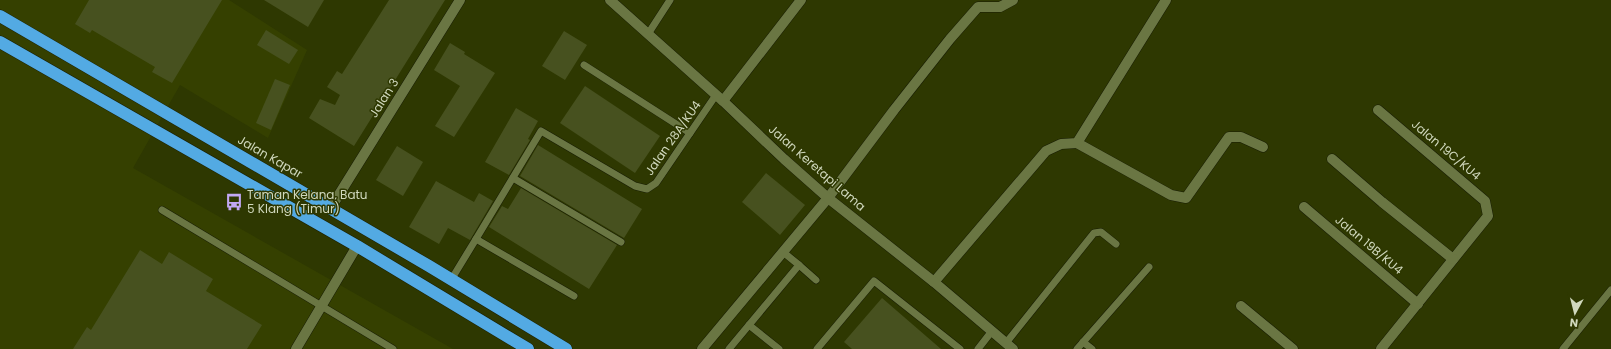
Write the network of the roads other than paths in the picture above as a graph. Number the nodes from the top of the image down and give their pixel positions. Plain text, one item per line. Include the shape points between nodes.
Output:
1 (460, 0) edge
2 (610, 0) edge
3 (670, 0) edge
4 (801, 0) edge
5 (1013, 0) edge
6 (1166, 0) edge
7 (0, 16) edge
8 (648, 34) junction
9 (0, 42) edge
10 (584, 65) dead end
11 (720, 98) junction
12 (1378, 110) dead end
13 (690, 133) junction
14 (1077, 143) junction
15 (1263, 147) dead end
16 (1332, 159) dead end
17 (513, 178) junction
18 (828, 198) junction
19 (1304, 207) dead end
20 (330, 209) junction
21 (162, 210) dead end
22 (476, 238) junction
23 (622, 242) dead end
24 (1116, 244) dead end
25 (357, 246) junction
26 (783, 252) junction
27 (1453, 259) junction
28 (799, 265) junction
29 (1149, 266) dead end
30 (451, 280) junction
31 (816, 280) dead end
32 (934, 282) junction
33 (1611, 290) edge
34 (574, 296) dead end
35 (1418, 304) junction
36 (321, 306) junction
37 (1241, 306) dead end
38 (749, 324) junction
39 (992, 331) junction
40 (1082, 342) junction
41 (1009, 346) edge
42 (296, 349) edge
43 (393, 349) edge
44 (528, 349) edge
45 (566, 349) edge
46 (702, 349) edge
47 (729, 349) edge
48 (779, 349) edge
49 (817, 349) edge
50 (960, 349) edge
51 (978, 349) edge
52 (1077, 349) edge
53 (1092, 349) edge
54 (1293, 349) edge
55 (1381, 349) edge
56 (1563, 349) edge

1 - 20 street, Jalan 3
2 - 8 street, Jalan Keretapi Lama
3 - 8 lane
4 - 11 street
5 - 18 street via 1000,7 978,7 894,110
6 - 14 street
7 - 20 highway, Jalan Kapar
8 - 11 street, Jalan Keretapi Lama
9 - 25 highway
10 - 13 lane
11 - 13 lane, Jalan 28A/KU4
11 - 18 street, Jalan Keretapi Lama
12 - 27 street, Jalan 19C/KU4 via 1485,201 1488,216
13 - 17 lane, Jalan 28A/KU4 via 656,183 647,189 635,186 541,130
14 - 15 street via 1171,195 1186,198 1229,137 1241,137
14 - 32 street via 1061,144 1046,151
16 - 27 street
17 - 22 lane
17 - 23 lane
18 - 26 street
18 - 32 street, Jalan Keretapi Lama
19 - 35 street, Jalan 19B/KU4
20 - 30 highway, Jalan Kapar
21 - 36 lane
22 - 30 lane
22 - 34 lane
24 - 41 lane via 1101,232 1094,233
25 - 36 street
25 - 44 highway
26 - 28 lane
26 - 46 street
27 - 35 street
28 - 31 lane
28 - 38 lane
29 - 40 lane
30 - 45 highway, Jalan Kapar
32 - 39 street, Jalan Keretapi Lama
33 - 56 lane
35 - 55 street
36 - 42 street
36 - 43 lane
37 - 54 street
38 - 47 lane
38 - 48 lane
39 - 41 street, Jalan Keretapi Lama
39 - 51 lane
40 - 52 lane
40 - 53 lane
49 - 50 lane via 874,281

